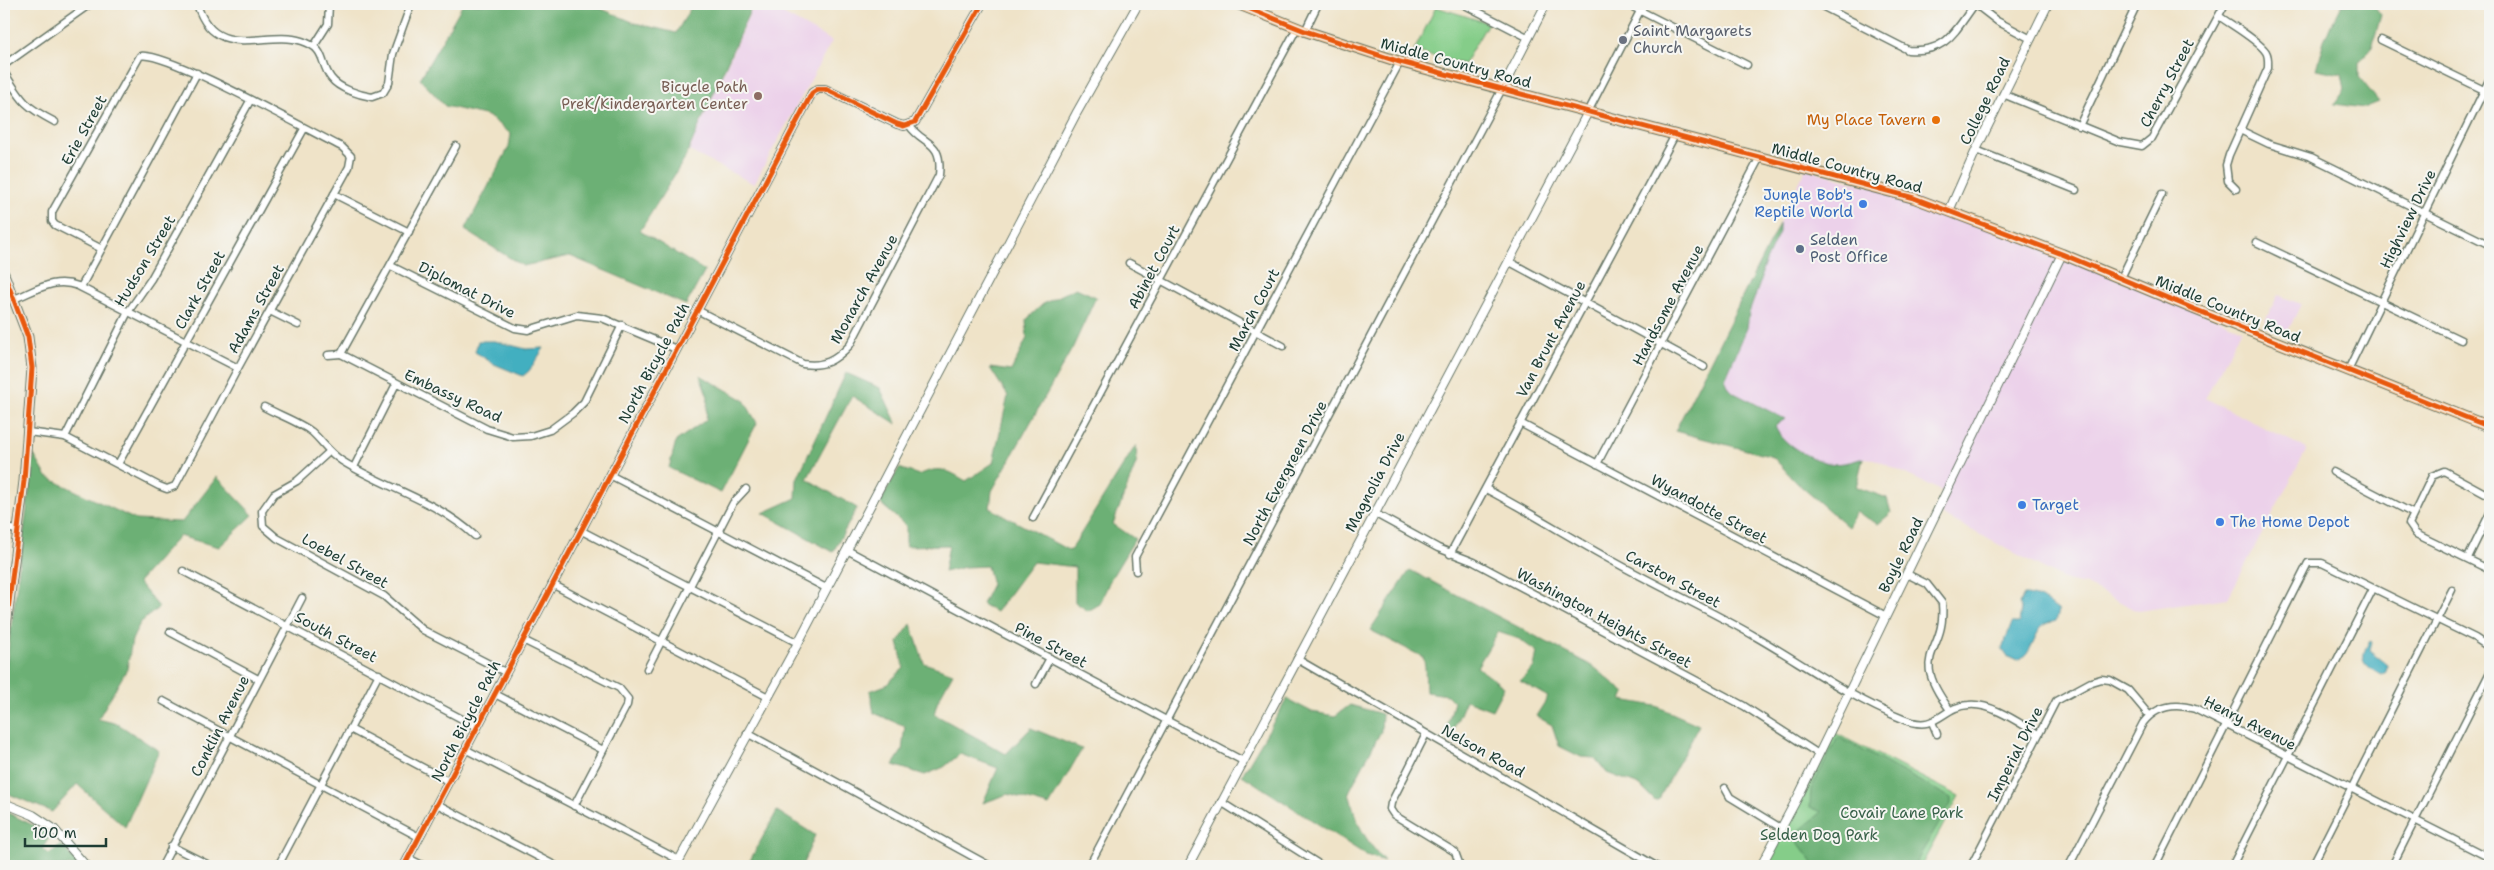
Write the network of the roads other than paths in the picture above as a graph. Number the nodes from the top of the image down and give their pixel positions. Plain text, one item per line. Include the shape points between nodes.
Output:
1 (90, 4) edge
2 (197, 4) edge
3 (329, 4) edge
4 (411, 4) edge
5 (982, 4) edge
6 (1138, 4) edge
7 (1238, 4) edge
8 (1318, 4) edge
9 (1463, 4) edge
10 (1546, 4) edge
11 (1627, 4) edge
12 (1818, 4) edge
13 (1974, 4) edge
14 (2048, 4) edge
15 (2137, 4) edge
16 (2225, 4) edge
17 (1640, 11) junction
18 (2219, 16) junction
19 (1301, 29) junction
20 (1529, 38) junction
21 (2031, 39) junction
22 (2382, 40) dead end
23 (314, 46) junction
24 (1400, 62) junction
25 (4, 65) edge
26 (1747, 65) dead end
27 (4, 72) edge
28 (197, 73) junction
29 (2490, 78) edge
30 (1502, 90) junction
31 (2487, 92) edge
32 (2003, 94) junction
33 (250, 101) junction
34 (1588, 112) junction
35 (55, 122) dead end
36 (909, 125) junction
37 (2079, 126) junction
38 (304, 128) junction
39 (2240, 130) junction
40 (1675, 135) junction
41 (456, 146) dead end
42 (1976, 150) junction
43 (1760, 157) junction
44 (2236, 189) dead end
45 (2076, 190) dead end
46 (334, 194) junction
47 (2162, 194) dead end
48 (1949, 211) junction
49 (2425, 213) junction
50 (409, 232) junction
51 (2256, 242) dead end
52 (2490, 245) edge
53 (100, 248) junction
54 (2062, 254) junction
55 (1508, 261) junction
56 (1129, 263) dead end
57 (391, 266) junction
58 (4, 274) edge
59 (2120, 278) junction
60 (1161, 282) junction
61 (81, 287) junction
62 (14, 299) junction
63 (1585, 302) junction
64 (2381, 302) junction
65 (697, 310) junction
66 (270, 311) junction
67 (128, 312) junction
68 (298, 325) dead end
69 (622, 325) junction
70 (1257, 331) junction
71 (2461, 340) dead end
72 (185, 341) junction
73 (1661, 344) junction
74 (1283, 346) dead end
75 (676, 349) junction
76 (341, 354) junction
77 (328, 355) dead end
78 (1704, 367) dead end
79 (238, 368) junction
80 (2348, 370) junction
81 (396, 384) junction
82 (264, 408) dead end
83 (1520, 423) junction
84 (2490, 427) edge
85 (28, 432) junction
86 (65, 436) junction
87 (329, 452) junction
88 (118, 464) junction
89 (1597, 464) junction
90 (354, 467) junction
91 (2333, 472) dead end
92 (610, 475) junction
93 (746, 489) dead end
94 (1486, 489) junction
95 (2490, 496) edge
96 (1374, 513) junction
97 (2412, 513) junction
98 (2490, 514) edge
99 (1034, 518) dead end
100 (4, 528) edge
101 (17, 530) junction
102 (580, 530) junction
103 (718, 532) junction
104 (475, 536) dead end
105 (847, 550) junction
106 (1450, 554) junction
107 (2468, 558) junction
108 (2490, 570) edge
109 (183, 571) dead end
110 (1136, 571) dead end
111 (1907, 574) junction
112 (552, 584) junction
113 (690, 586) junction
114 (826, 588) junction
115 (2373, 588) junction
116 (2452, 590) dead end
117 (302, 598) dead end
118 (1886, 616) junction
119 (2437, 620) junction
120 (286, 625) junction
121 (170, 632) dead end
122 (522, 640) junction
123 (662, 642) junction
124 (4, 643) edge
125 (798, 643) junction
126 (2490, 648) edge
127 (1050, 658) junction
128 (1297, 659) junction
129 (647, 669) dead end
130 (505, 672) junction
131 (2490, 672) edge
132 (379, 674) junction
133 (258, 679) junction
134 (1036, 684) dead end
135 (1847, 692) junction
136 (494, 694) junction
137 (768, 697) junction
138 (164, 701) dead end
139 (1950, 710) junction
140 (2149, 715) junction
141 (1167, 721) junction
142 (1932, 722) junction
143 (2227, 725) junction
144 (477, 727) junction
145 (350, 729) junction
146 (747, 733) junction
147 (1426, 734) junction
148 (1937, 734) dead end
149 (2038, 734) junction
150 (228, 737) junction
151 (465, 749) junction
152 (603, 750) junction
153 (1817, 753) junction
154 (2288, 756) junction
155 (1243, 761) junction
156 (448, 781) junction
157 (322, 784) junction
158 (1725, 788) dead end
159 (2351, 788) junction
160 (1221, 802) junction
161 (4, 803) edge
162 (437, 804) junction
163 (574, 806) junction
164 (2415, 820) junction
165 (1781, 828) junction
166 (419, 837) junction
167 (171, 846) junction
168 (408, 858) junction
169 (2490, 858) edge
170 (678, 863) edge
171 (1459, 863) dead end
172 (86, 866) edge
173 (162, 866) edge
174 (211, 866) edge
175 (278, 866) edge
176 (404, 866) edge
177 (424, 866) edge
178 (556, 866) edge
179 (990, 866) edge
180 (1089, 866) edge
181 (1188, 866) edge
182 (1322, 866) edge
183 (1656, 866) edge
184 (1761, 866) edge
185 (1971, 866) edge
186 (2069, 866) edge
187 (2154, 866) edge
188 (2232, 866) edge
189 (2312, 866) edge
190 (2392, 866) edge

1 - 25 street
2 - 23 street via 212,28 235,40 293,39
3 - 23 street via 328,24
4 - 23 street via 388,83 379,96 364,96 335,82
5 - 36 street via 922,114
6 - 105 street via 1076,114
7 - 19 main road, Middle Country Road
8 - 19 street, Abinet Court
9 - 20 street
10 - 20 street
11 - 17 street
12 - 13 street via 1893,44 1908,50 1924,51 1942,45
13 - 21 street
14 - 21 street, College Road
15 - 37 street
16 - 18 street, Cherry Street
17 - 26 street
17 - 34 street
18 - 37 street, Cherry Street via 2149,142 2142,146 2127,145
18 - 39 street via 2260,46 2268,60 2268,68
19 - 24 main road, Middle Country Road
19 - 60 street, Abinet Court
20 - 30 street
21 - 32 street, College Road
22 - 31 street
24 - 30 main road, Middle Country Road
24 - 70 street, March Court
27 - 35 street via 31,109
28 - 33 street, Adams Street
28 - 53 street
28 - 53 street, Erie Street via 152,55 140,56 52,212 55,225
29 - 31 street, Highview Drive
30 - 34 main road, Middle Country Road
30 - 141 street, North Evergreen Drive
31 - 49 street, Highview Drive
32 - 37 street, Cherry Street
32 - 42 street, College Road
33 - 38 street, Adams Street
33 - 67 street, Hudson Street via 151,279
34 - 40 main road, Middle Country Road
34 - 55 street, Magnolia Drive
36 - 65 street, North Bicycle Path via 897,124 825,89 812,93
36 - 65 street, Monarch Avenue via 935,150 939,158 939,175 850,345 839,357 828,363 803,364
38 - 46 street, Adams Street via 342,147 351,156 349,167
38 - 72 street, Clark Street
39 - 44 street via 2226,165 2228,181
39 - 49 street via 2269,144 2297,151
40 - 43 main road, Middle Country Road
40 - 63 street, Van Brunt Avenue
41 - 50 street
42 - 45 street
42 - 48 street, College Road
43 - 48 main road, Middle Country Road via 1912,197
43 - 73 street, Handsome Avenue
46 - 50 street
46 - 66 street, Adams Street
47 - 59 street
48 - 54 main road, Middle Country Road
49 - 52 street
49 - 64 street, Highview Drive
50 - 57 street
51 - 64 street
53 - 61 street
54 - 59 main road, Middle Country Road
54 - 111 street, Boyle Road
55 - 63 street
55 - 96 street, Magnolia Drive
56 - 60 street
57 - 69 street, Diplomat Drive via 515,328 528,330 577,314
57 - 76 street
58 - 62 main road
59 - 80 main road, Middle Country Road
60 - 70 street
60 - 99 street, Abinet Court
61 - 62 street via 58,282
61 - 67 street
62 - 85 main road via 28,337 32,368
63 - 73 street
63 - 83 street, Van Brunt Avenue
64 - 71 street
64 - 80 street, Highview Drive
65 - 75 street, North Bicycle Path
66 - 68 street
66 - 79 street, Adams Street
67 - 72 street
67 - 86 street, Hudson Street
69 - 75 street, Diplomat Drive
69 - 81 street, Embassy Road via 584,402 550,430 531,436 513,437 487,430
70 - 74 street
70 - 110 street, March Court via 1136,557
72 - 79 street
72 - 88 street, Clark Street
73 - 78 street
73 - 89 street, Handsome Avenue
75 - 92 street, North Bicycle Path
76 - 77 street
76 - 81 street, Embassy Road
79 - 88 street, Adams Street via 175,486 167,489
80 - 84 main road, Middle Country Road
81 - 90 street
82 - 87 street via 311,432
83 - 89 street, Wyandotte Street
83 - 94 street, Van Brunt Avenue
85 - 86 street, Adams Street
85 - 101 main road
86 - 88 street, Adams Street
87 - 90 street
87 - 130 street, Loebel Street via 298,480 274,494 262,511 263,526 277,538 384,596 423,630
89 - 118 street, Wyandotte Street
90 - 104 street via 426,504 466,527
91 - 97 street
92 - 102 street, North Bicycle Path
92 - 103 street
93 - 103 street via 733,503
94 - 106 street, Van Brunt Avenue
94 - 135 street, Carston Street via 1758,638
95 - 97 street via 2444,471 2437,472
96 - 106 street, Washington Heights Street
96 - 128 street, Magnolia Drive
97 - 107 street via 2408,524 2416,534
98 - 107 street
100 - 101 street
101 - 124 main road
102 - 112 street, North Bicycle Path
102 - 113 street
103 - 113 street
103 - 114 street
105 - 114 street
105 - 127 street, Pine Street
106 - 153 street, Washington Heights Street via 1474,562 1744,706
107 - 108 street
109 - 120 street, South Street
111 - 118 street, Boyle Road
111 - 139 street via 1927,584 1942,603 1942,618 1928,664 1938,694
112 - 122 street, North Bicycle Path
112 - 123 street
113 - 123 street
113 - 125 street
114 - 125 street
115 - 119 street
115 - 143 street via 2315,561 2308,563
115 - 154 street
116 - 119 street
117 - 120 street, Conklin Avenue
118 - 135 street, Boyle Road
119 - 126 street
119 - 159 street
120 - 132 street, South Street
120 - 133 street, Conklin Avenue
121 - 133 street
122 - 130 street, North Bicycle Path
122 - 152 street via 619,688 628,699
123 - 129 street
123 - 137 street
125 - 137 street
127 - 134 street
127 - 141 street, Pine Street
128 - 147 street, Nelson Road
128 - 155 street, Magnolia Drive
130 - 136 street, North Bicycle Path
131 - 164 street
132 - 144 street, South Street
132 - 145 street
133 - 150 street, Conklin Avenue
135 - 142 street, Carston Street via 1904,720
135 - 153 street, Boyle Road
136 - 144 street, North Bicycle Path
136 - 152 street
137 - 146 street
138 - 150 street
139 - 142 street
139 - 149 street via 1964,705 1979,706
140 - 143 street, Henry Avenue via 2163,708 2183,706
140 - 149 street, Imperial Drive via 2128,690 2118,683 2101,679 2056,701
140 - 186 street
141 - 155 street, Pine Street
141 - 180 street, North Evergreen Drive
142 - 148 street
143 - 154 street, Henry Avenue
143 - 187 street
144 - 151 street, North Bicycle Path
145 - 156 street
145 - 157 street
146 - 170 street
146 - 179 street
147 - 171 street via 1390,810 1455,852
147 - 183 street, Nelson Road
149 - 185 street, Imperial Drive
150 - 157 street
150 - 167 street, Conklin Avenue
151 - 156 street, North Bicycle Path
151 - 163 street
152 - 163 street
153 - 165 street, Boyle Road
154 - 159 street, Henry Avenue
154 - 188 street
155 - 160 street, Magnolia Drive
156 - 162 street, North Bicycle Path
157 - 166 street
157 - 175 street
158 - 165 street via 1730,797
159 - 164 street, Henry Avenue
159 - 189 street
160 - 181 street, Magnolia Drive
160 - 182 street
161 - 172 street via 33,815 54,829
162 - 166 street, North Bicycle Path
162 - 178 street
163 - 170 street
164 - 169 street, Henry Avenue
164 - 190 street
165 - 184 street, Boyle Road
166 - 168 street, North Bicycle Path
167 - 173 street, Conklin Avenue
167 - 174 street
168 - 176 street, North Bicycle Path
168 - 177 street

